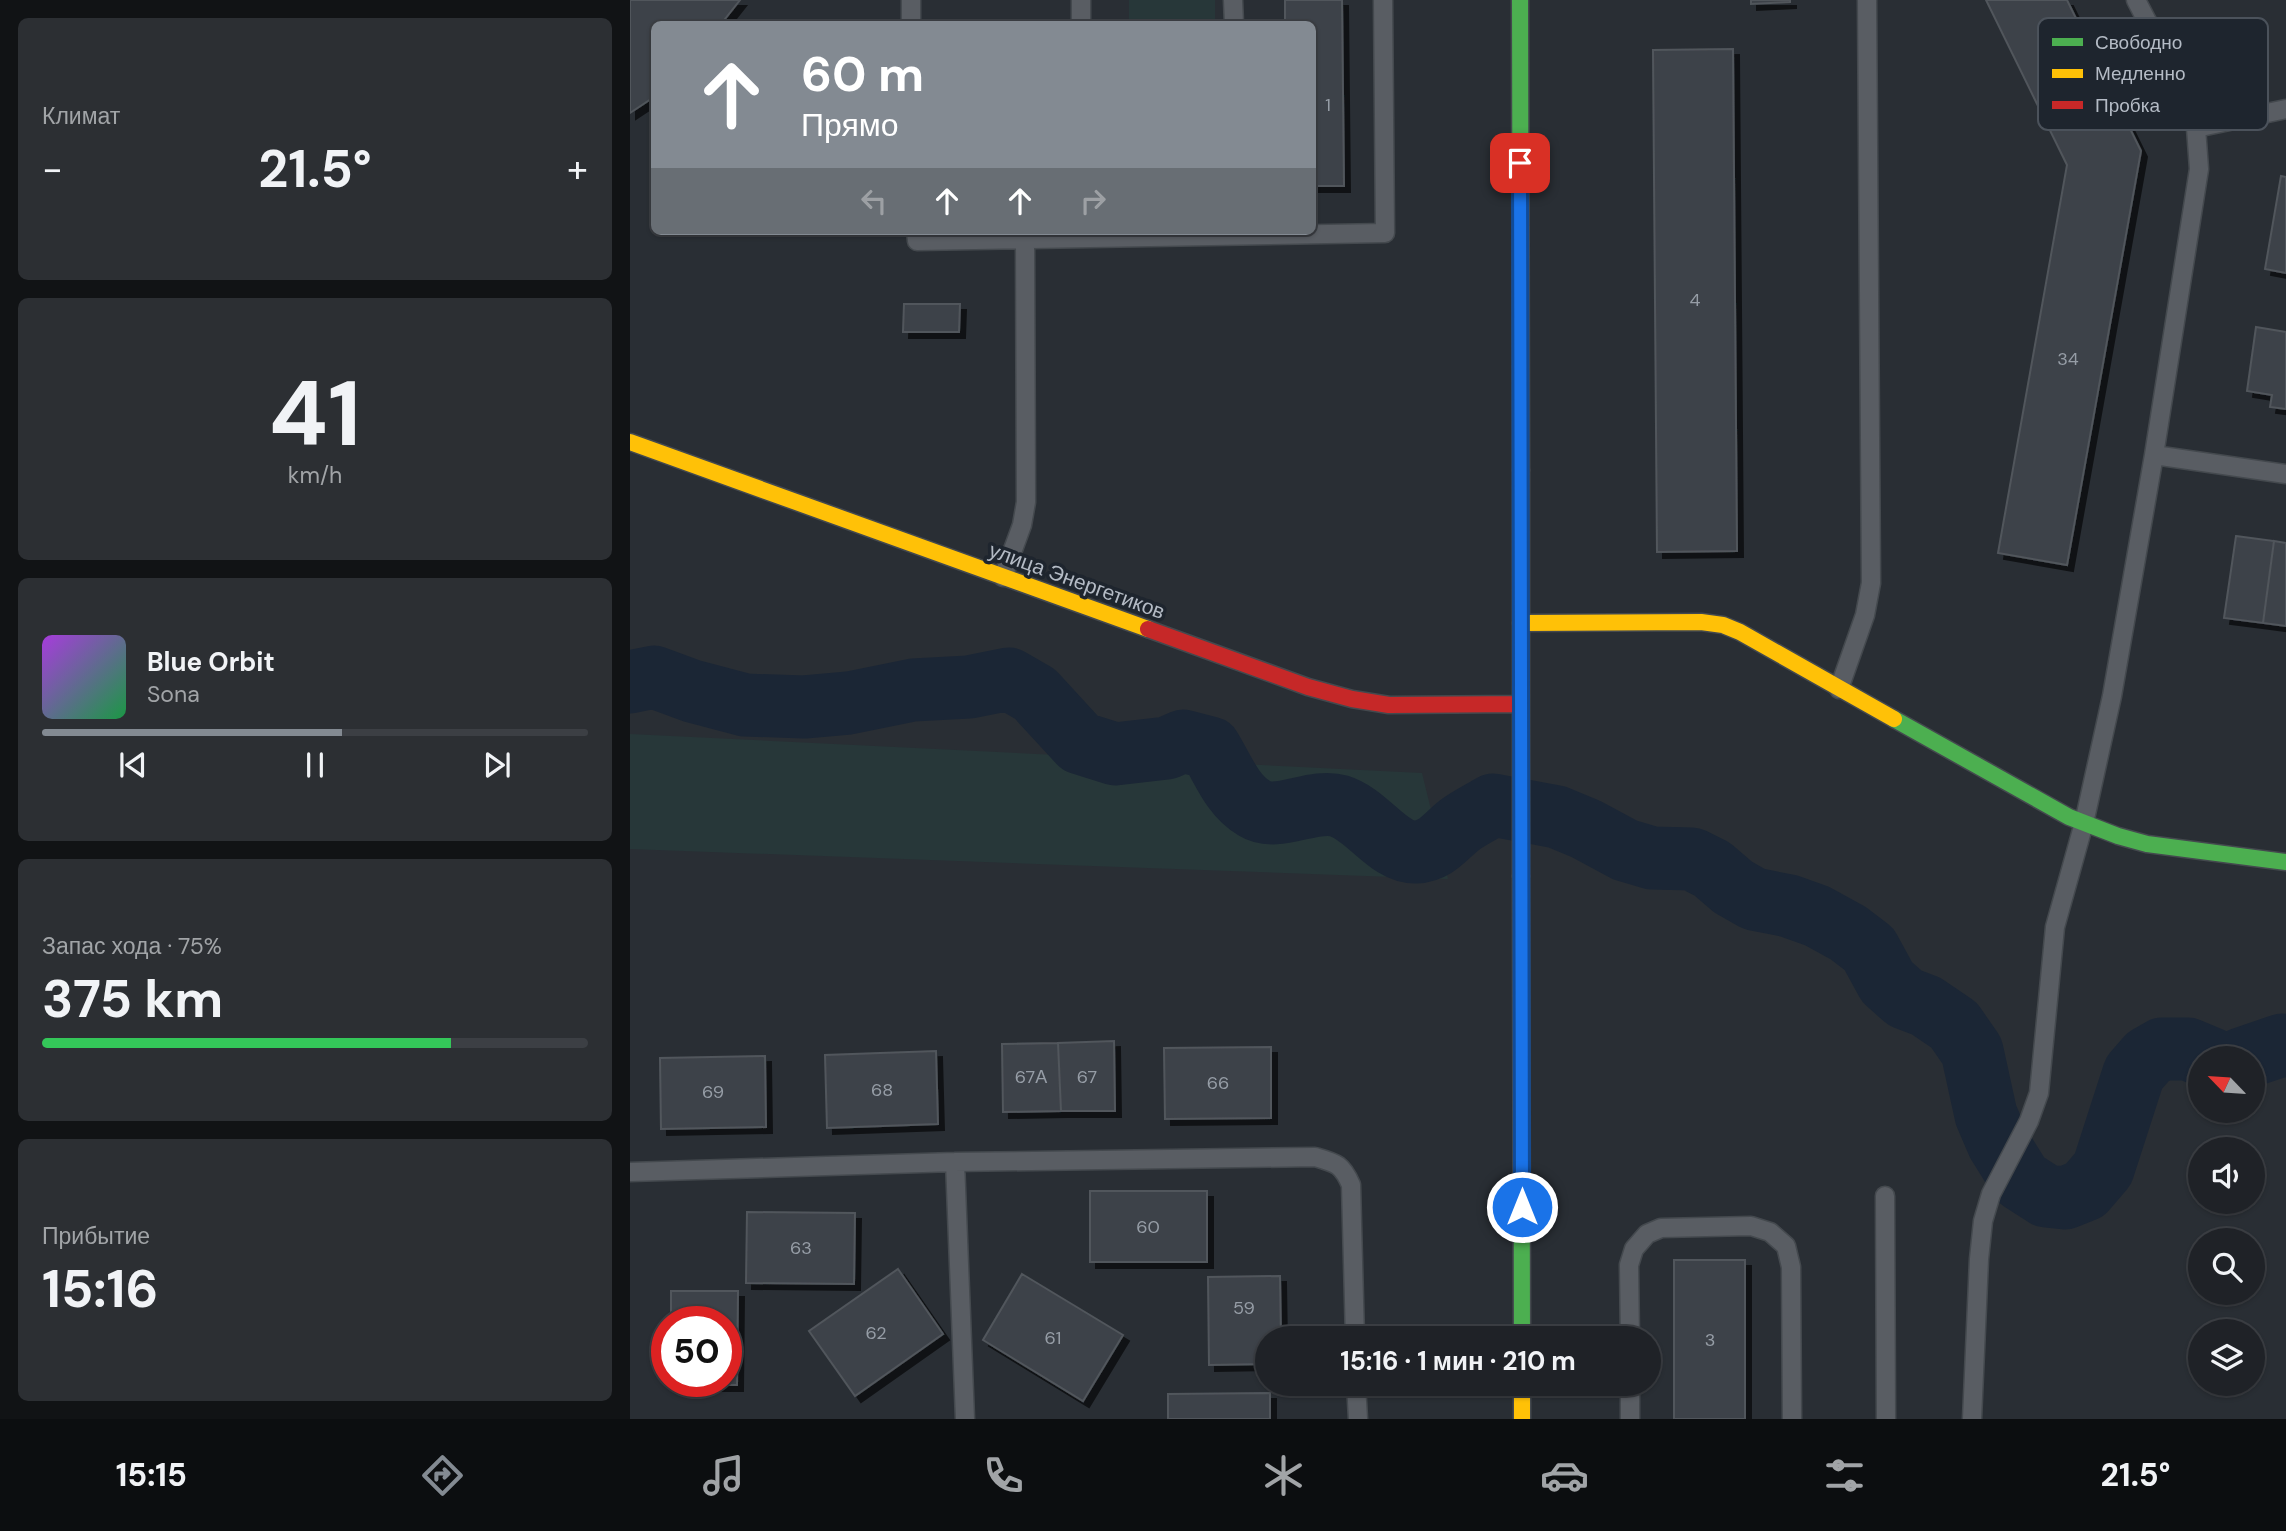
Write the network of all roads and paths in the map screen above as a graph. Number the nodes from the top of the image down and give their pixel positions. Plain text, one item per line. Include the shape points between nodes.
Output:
1 (911, 0) edge
2 (1081, 0) edge
3 (1233, 0) edge
4 (1383, 0) edge
5 (1520, 0) edge
6 (1867, 0) edge
7 (2136, 0) edge
8 (2145, 18) edge
9 (911, 21) edge
10 (1081, 21) edge
11 (1234, 21) edge
12 (2286, 109) edge
13 (2268, 113) edge
14 (2196, 130) edge
15 (1316, 234) edge
16 (916, 235) edge
17 (1265, 235) edge
18 (1025, 239) junction
19 (630, 442) edge
20 (2154, 455) junction
21 (2286, 474) edge
22 (1003, 578) junction
23 (1521, 624) junction
24 (1839, 689) junction
25 (1520, 705) junction
26 (2084, 823) junction
27 (2286, 862) edge
28 (955, 1162) junction
29 (630, 1172) edge
30 (1885, 1196) dead end
31 (1355, 1326) edge
32 (1522, 1326) edge
33 (1630, 1326) edge
34 (1356, 1396) edge
35 (1522, 1396) edge
36 (1630, 1396) edge
37 (965, 1419) edge
38 (1357, 1419) edge
39 (1522, 1419) edge
40 (1630, 1419) edge
41 (1792, 1419) edge
42 (1886, 1419) edge
43 (1972, 1419) edge

1 - 9 lane
2 - 10 lane
3 - 11 lane
4 - 15 lane via 1385,233
5 - 23 street
6 - 24 lane via 1871,583 1865,615
7 - 8 lane
12 - 13 lane
14 - 20 lane via 2199,169
16 - 18 lane via 917,241
17 - 18 lane
18 - 22 lane via 1026,502
19 - 22 street, улица Энергетиков
20 - 21 lane
20 - 26 lane via 2112,696
22 - 25 street, улица Энергетиков via 1352,699 1389,705
23 - 24 street via 1723,625
23 - 25 street
24 - 26 street
25 - 32 street
26 - 27 street via 2147,844
26 - 43 lane via 2055,927 2039,1093 1983,1221
28 - 29 lane
28 - 31 lane via 1315,1157 1331,1161 1344,1169 1351,1185
28 - 37 lane
30 - 42 lane
33 - 41 lane via 1629,1265 1634,1249 1647,1234 1661,1228 1751,1226 1770,1232 1786,1246 1791,1267
34 - 38 lane
35 - 39 street
36 - 40 lane

